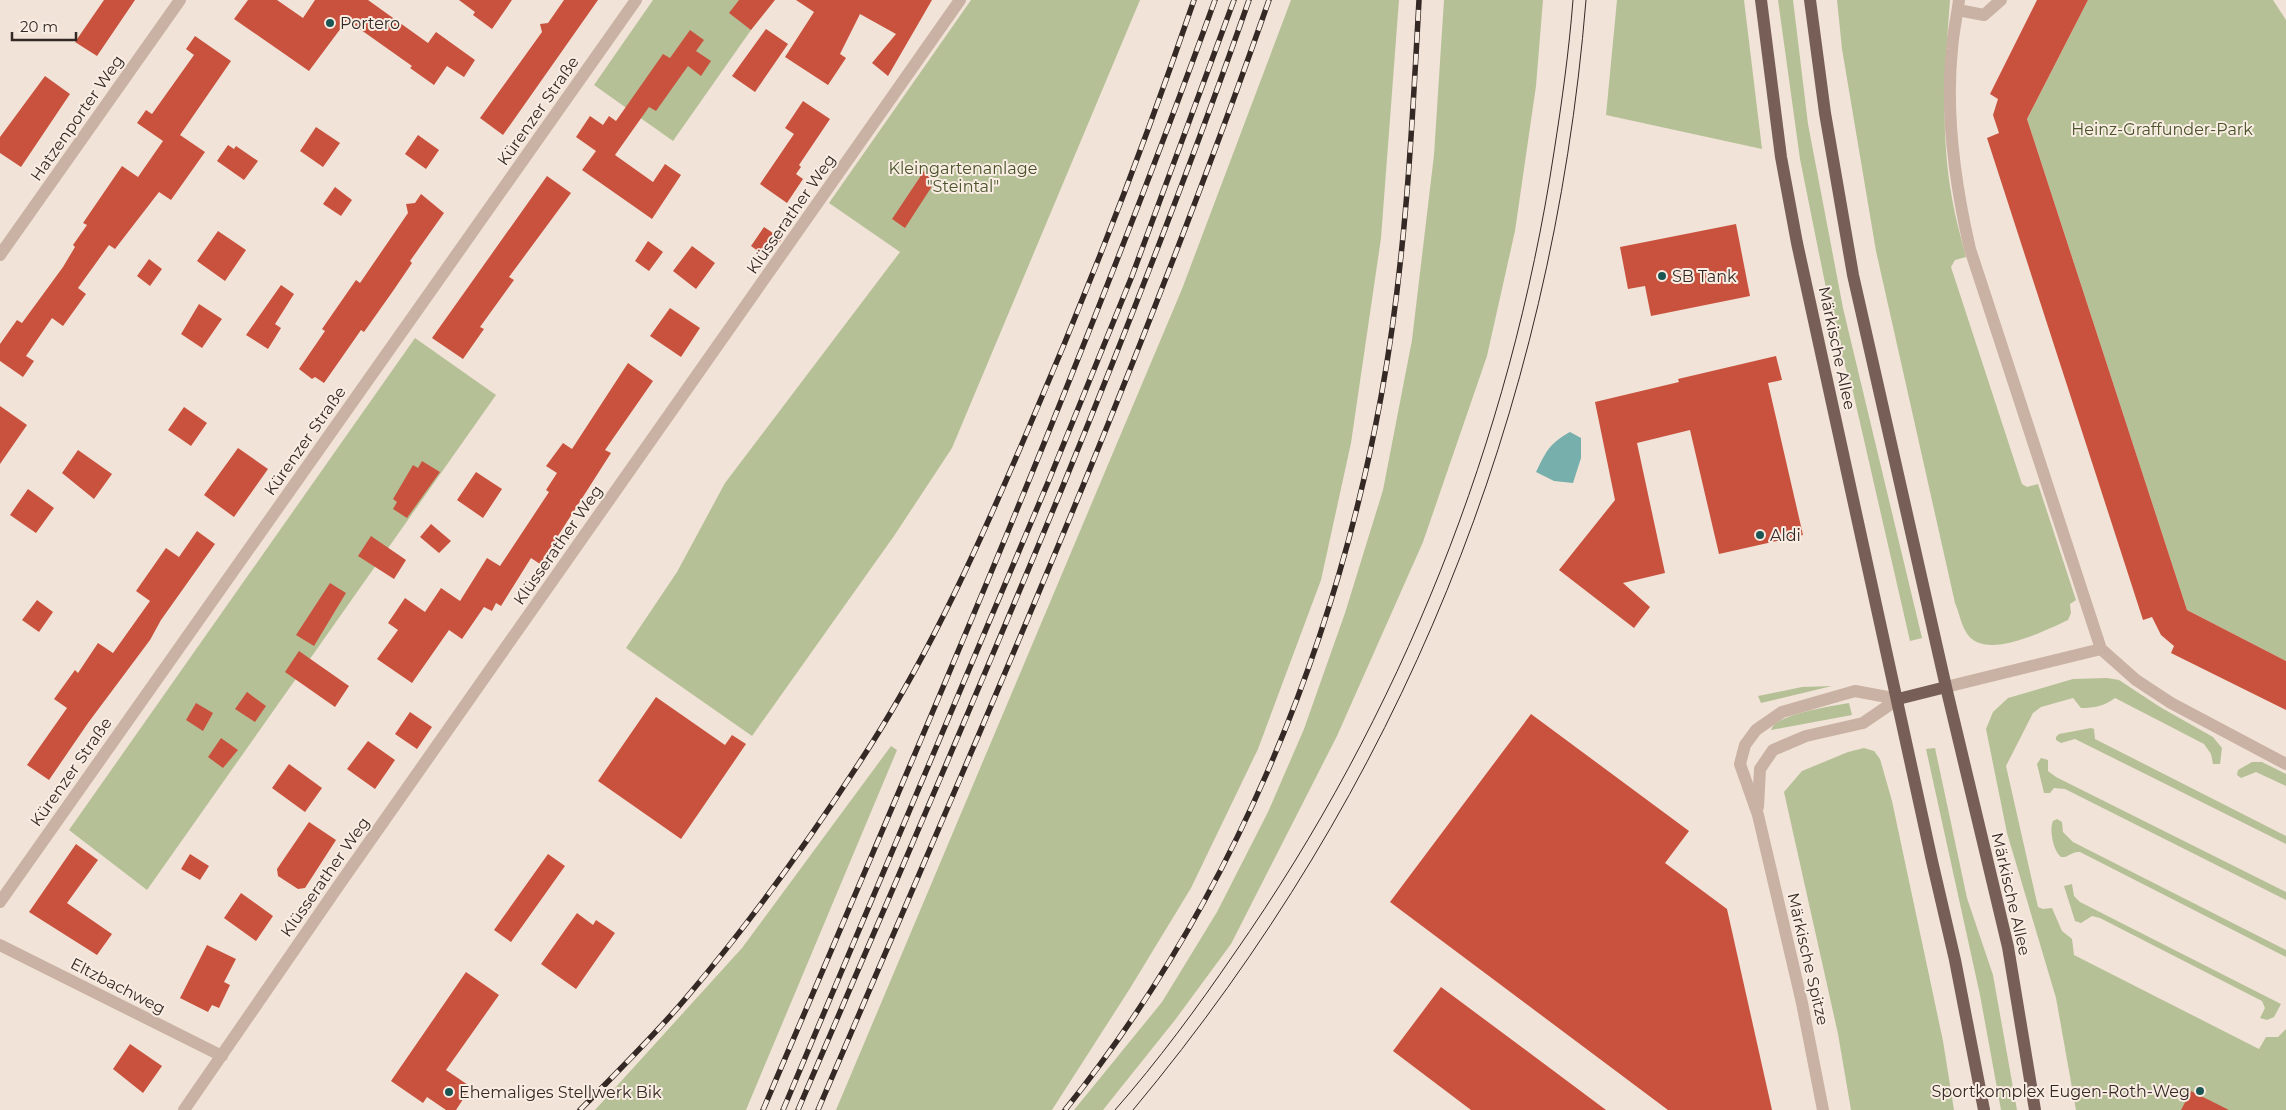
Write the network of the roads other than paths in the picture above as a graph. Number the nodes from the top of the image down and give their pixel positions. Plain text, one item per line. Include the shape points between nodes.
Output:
1 (180, 0) edge
2 (636, 0) edge
3 (960, 0) edge
4 (1761, 0) edge
5 (1810, 0) edge
6 (2001, 0) edge
7 (1959, 5) edge
8 (2, 246) edge
9 (2101, 649) junction
10 (1946, 687) junction
11 (1898, 699) junction
12 (2286, 764) edge
13 (1758, 815) junction
14 (0, 902) edge
15 (0, 944) edge
16 (222, 1056) junction
17 (184, 1110) edge
18 (1823, 1110) edge
19 (1984, 1110) edge
20 (2035, 1110) edge

1 - 8 street, Hatzenporter Weg
2 - 14 street, Kürenzer Straße
3 - 16 street, Klüsserather Weg via 344,877
4 - 11 main road, Märkische Allee via 1781,157 1794,224
5 - 10 main road, Märkische Allee via 1825,113 1854,275
6 - 7 street via 1984,15
7 - 9 street via 1952,49 1950,100 1952,140 1970,249
9 - 10 street
9 - 12 street via 2136,680 2171,703
10 - 11 main road
10 - 20 main road, Märkische Allee via 2008,947
11 - 13 street, Märkische Spitze via 1863,724 1806,736 1773,750 1760,769
11 - 13 street, Märkische Spitze via 1855,691 1782,712 1756,730 1745,745 1740,764
11 - 19 main road, Märkische Allee
13 - 18 street, Märkische Spitze via 1804,1012
15 - 16 street, Eltzbachweg
16 - 17 street, Klüsserather Weg

